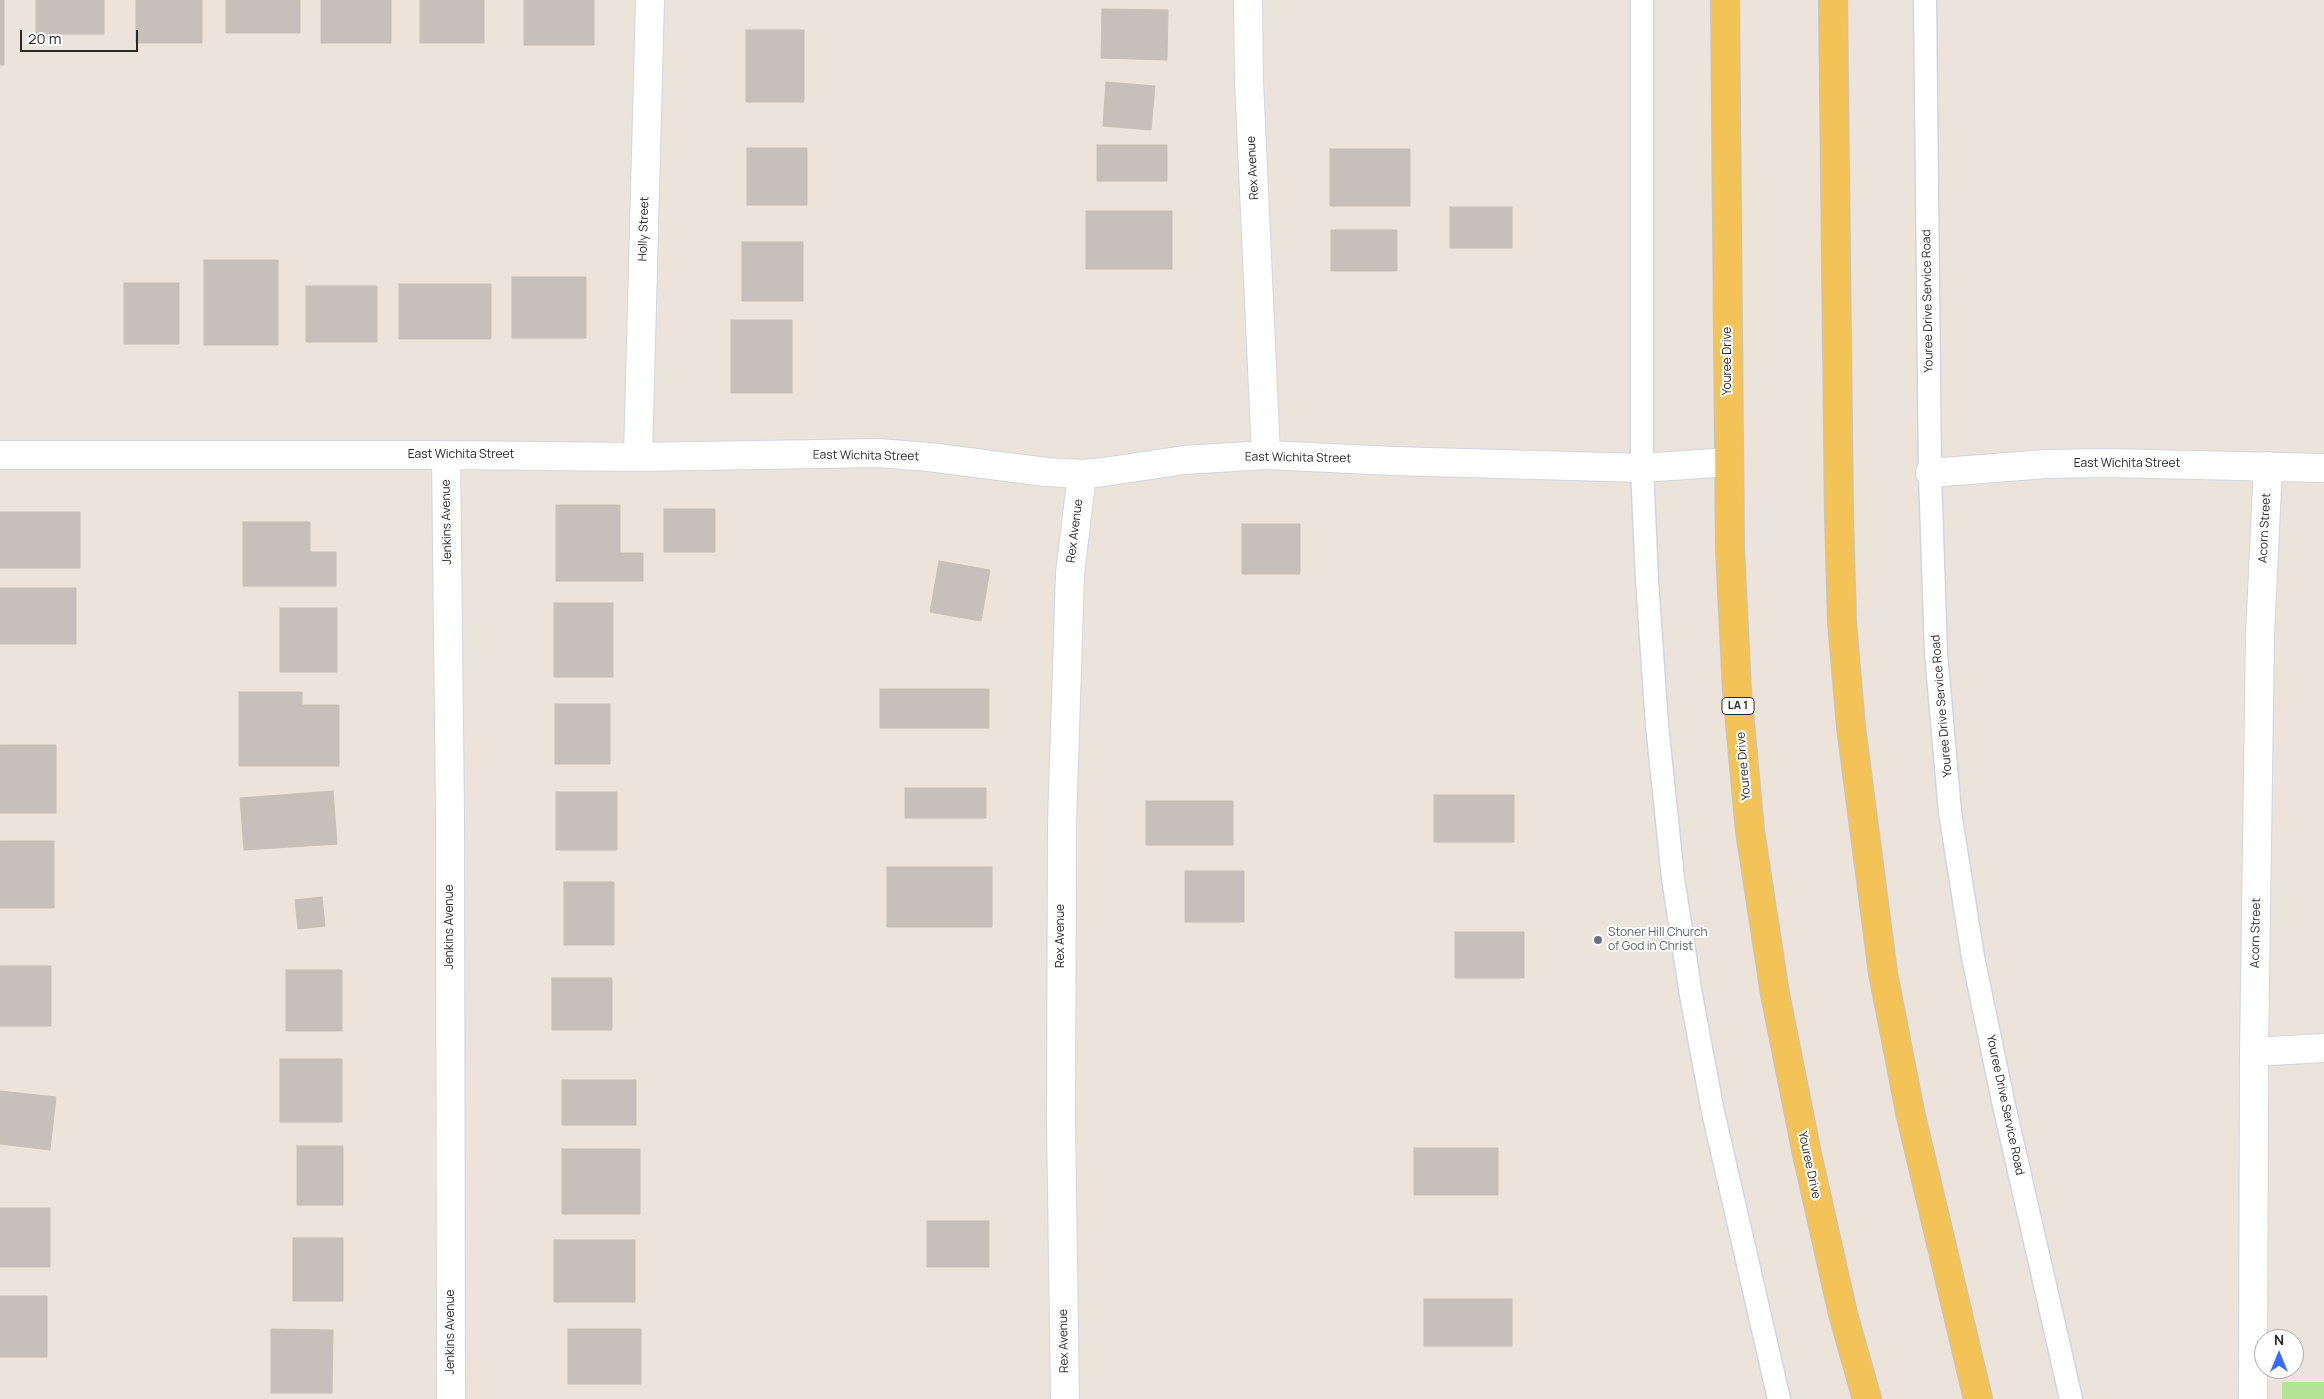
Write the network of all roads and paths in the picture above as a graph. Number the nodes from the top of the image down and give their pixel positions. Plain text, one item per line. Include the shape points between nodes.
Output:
1 (650, 0) edge
2 (1248, 0) edge
3 (1642, 0) edge
4 (1726, 0) edge
5 (1833, 0) edge
6 (1926, 0) edge
7 (0, 455) edge
8 (446, 455) junction
9 (1266, 455) junction
10 (638, 457) junction
11 (1729, 462) junction
12 (2268, 466) junction
13 (1642, 468) junction
14 (2324, 468) edge
15 (1930, 473) junction
16 (1082, 474) junction
17 (2324, 1048) edge
18 (2254, 1052) junction
19 (451, 1399) edge
20 (1065, 1399) edge
21 (1779, 1399) edge
22 (1867, 1399) edge
23 (1978, 1399) edge
24 (2071, 1399) edge
25 (2252, 1399) edge

1 - 10 street, Holly Street
2 - 9 street, Rex Avenue
3 - 13 lane
4 - 11 main road, Youree Drive / LA 1
5 - 23 main road via 1839,516 1842,622 1851,727 1883,973 1910,1112
6 - 15 lane, Youree Drive Service Road
7 - 8 street, East Wichita Street
8 - 10 street, East Wichita Street
8 - 19 street, Jenkins Avenue
9 - 13 street, East Wichita Street
9 - 16 street, East Wichita Street via 1184,460
10 - 16 street, East Wichita Street via 878,453
11 - 13 street, East Wichita Street
11 - 22 main road, Youree Drive / LA 1 via 1737,691 1752,840 1774,994 1806,1154 1843,1314
12 - 14 street, East Wichita Street
12 - 15 street, East Wichita Street via 2046,464
12 - 18 street, Acorn Street via 2260,635
13 - 21 lane via 1657,725 1673,878 1713,1112
15 - 24 lane, Youree Drive Service Road via 1936,654 1950,812 1973,957
16 - 20 street, Rex Avenue via 1070,574 1062,824 1061,1122
17 - 18 street
18 - 25 street, Acorn Street

